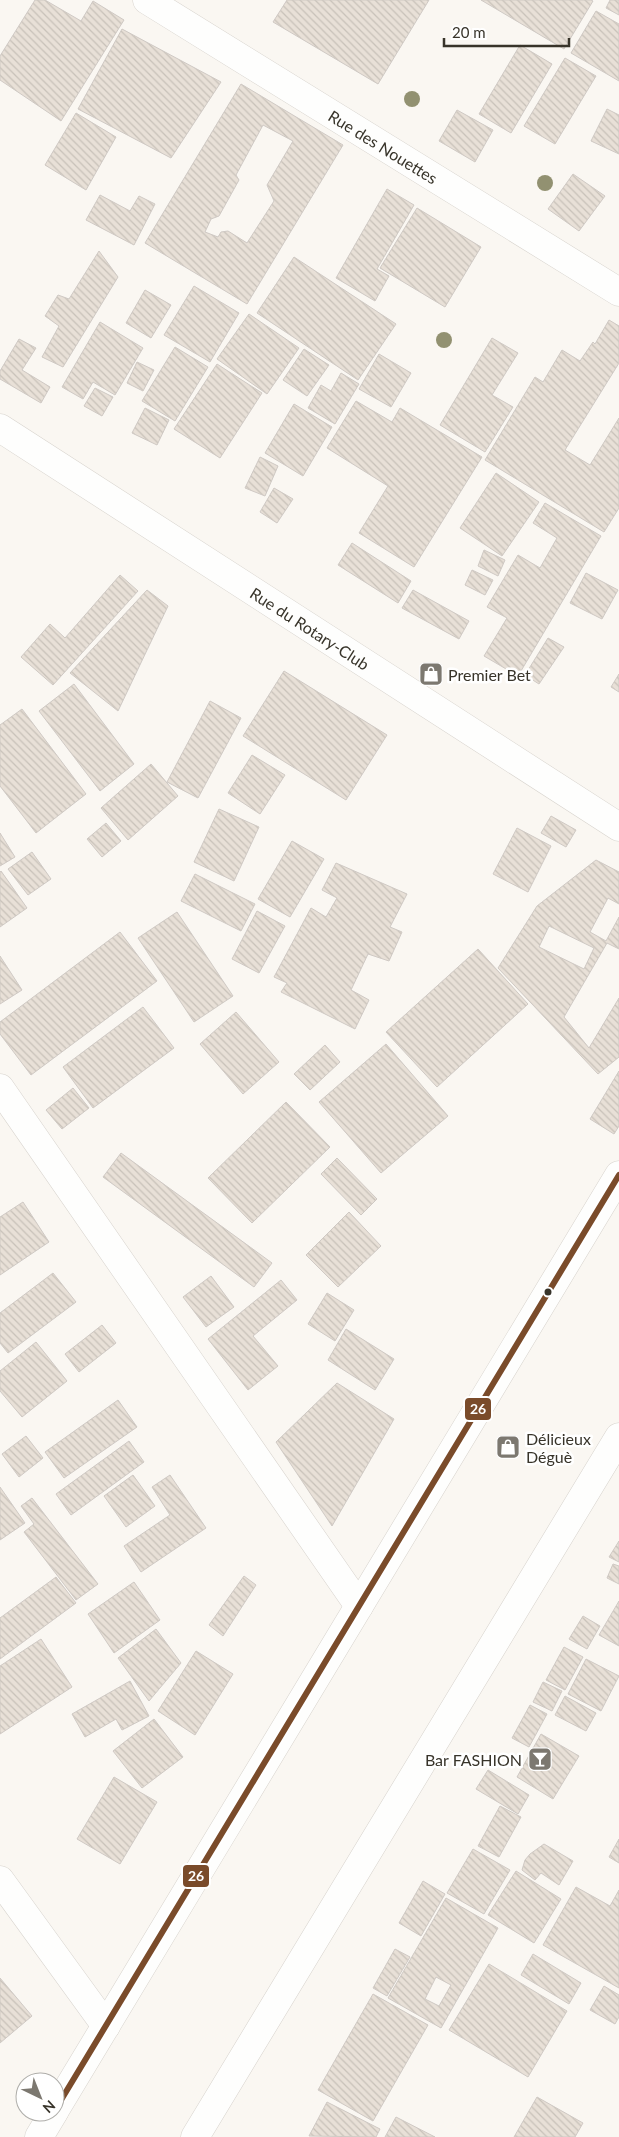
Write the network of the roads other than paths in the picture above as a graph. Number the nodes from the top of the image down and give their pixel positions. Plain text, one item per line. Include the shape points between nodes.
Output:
1 (147, 0) edge
2 (619, 292) edge
3 (0, 428) edge
4 (619, 827) edge
5 (0, 1088) edge
6 (617, 1184) edge
7 (619, 1437) edge
8 (358, 1606) junction
9 (0, 1880) edge
10 (106, 2026) junction
11 (65, 2093) edge
12 (48, 2122) edge
13 (39, 2137) edge
14 (195, 2137) edge

1 - 2 street, Rue des Nouettes
3 - 4 street, Rue du Rotary-Club
5 - 8 street
6 - 8 street
7 - 14 street
8 - 10 street
9 - 10 street
10 - 11 street
12 - 13 street

